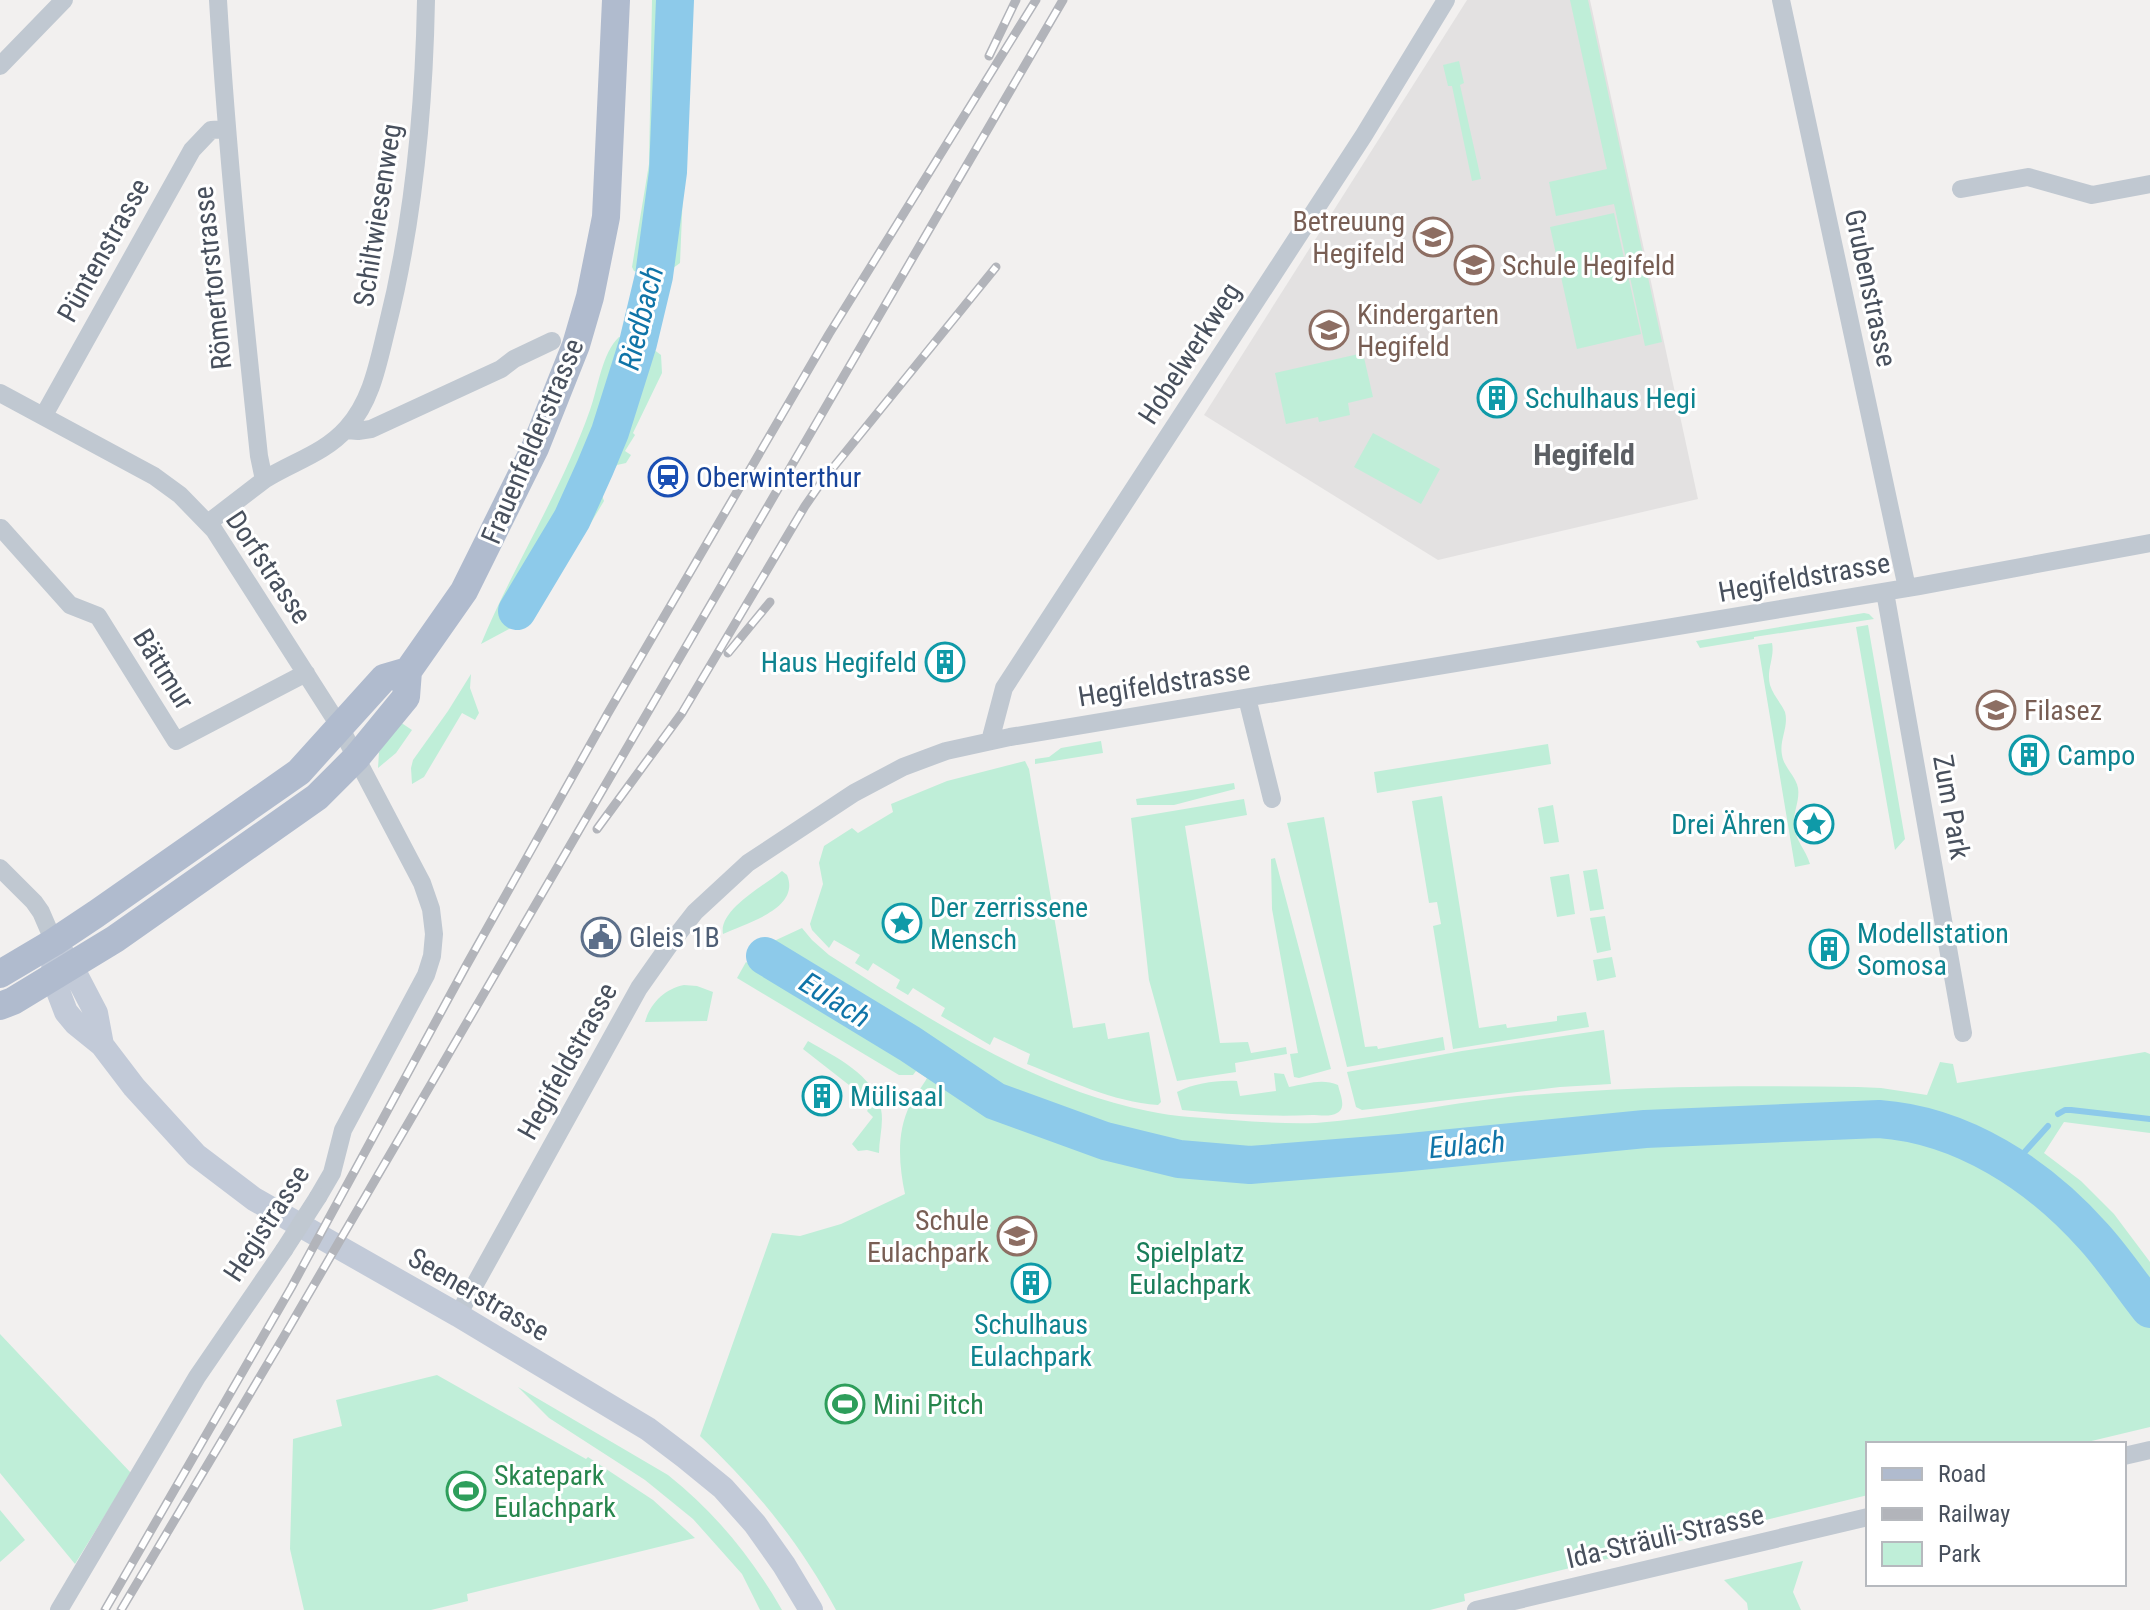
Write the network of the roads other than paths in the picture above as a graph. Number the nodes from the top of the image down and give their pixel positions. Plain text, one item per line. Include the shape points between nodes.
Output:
1 (64, 0) edge
2 (218, 0) edge
3 (426, 0) edge
4 (616, 0) edge
5 (1446, 0) edge
6 (1781, 0) edge
7 (0, 66) edge
8 (226, 129) junction
9 (2150, 184) edge
10 (1961, 189) dead end
11 (552, 341) dead end
12 (0, 393) edge
13 (44, 415) junction
14 (346, 430) junction
15 (264, 480) junction
16 (208, 523) junction
17 (1, 528) edge
18 (2150, 543) edge
19 (1907, 588) junction
20 (1885, 592) junction
21 (408, 671) junction
22 (306, 673) junction
23 (1247, 698) junction
24 (340, 727) junction
25 (990, 741) junction
26 (356, 758) junction
27 (1272, 799) dead end
28 (0, 868) edge
29 (54, 942) junction
30 (62, 972) junction
31 (0, 974) edge
32 (0, 1006) edge
33 (1963, 1033) dead end
34 (458, 1315) junction
35 (2150, 1450) edge
36 (2126, 1456) edge
37 (1866, 1517) edge
38 (59, 1610) edge
39 (811, 1610) edge
40 (1476, 1610) edge

1 - 7 street
2 - 8 street, Römertorstrasse
3 - 14 street, Schiltwiesenweg via 418,145 403,256 373,381
4 - 21 main road, Frauenfelderstrasse via 606,217 576,345 535,448 464,591
5 - 25 street, Hobelwerkweg via 1004,688
6 - 19 street, Grubenstrasse
8 - 13 street, Püntenstrasse via 211,130 192,150
8 - 15 street, Römertorstrasse
9 - 10 street via 2092,195 2028,177
11 - 14 street, Schiltwiesenweg via 371,429
12 - 13 street, Dorfstrasse
13 - 16 street, Dorfstrasse via 154,476
14 - 15 street, Schiltwiesenweg
15 - 16 street
16 - 22 street, Dorfstrasse
17 - 22 street, Bättmur via 70,605 98,616 176,741
18 - 19 street, Hegifeldstrasse
19 - 20 street, Hegifeldstrasse
20 - 23 street, Hegifeldstrasse
20 - 33 street, Zum Park
21 - 24 main road, Frauenfelderstrasse via 384,678
21 - 26 main road, Frauenfelderstrasse via 406,697
22 - 24 street, Dorfstrasse
23 - 25 street, Hegifeldstrasse
23 - 27 street
24 - 26 street, Hegistrasse
24 - 29 main road, Frauenfelderstrasse via 299,772
25 - 34 street, Hegifeldstrasse via 925,758 854,793 748,863 695,912 639,988
26 - 30 main road, Frauenfelderstrasse via 317,797
26 - 38 street, Hegistrasse, bridge via 431,909 434,934 426,975 343,1130 332,1173 197,1377
28 - 29 street via 34,902
29 - 30 main road, Seenerstrasse
29 - 31 main road, Frauenfelderstrasse
30 - 32 main road, Frauenfelderstrasse
30 - 34 main road, Seenerstrasse via 96,1013 102,1045 196,1155 254,1199
34 - 39 main road, Seenerstrasse via 648,1429 723,1488 755,1524
35 - 36 street
37 - 40 street, Ida-Sträuli-Strasse

